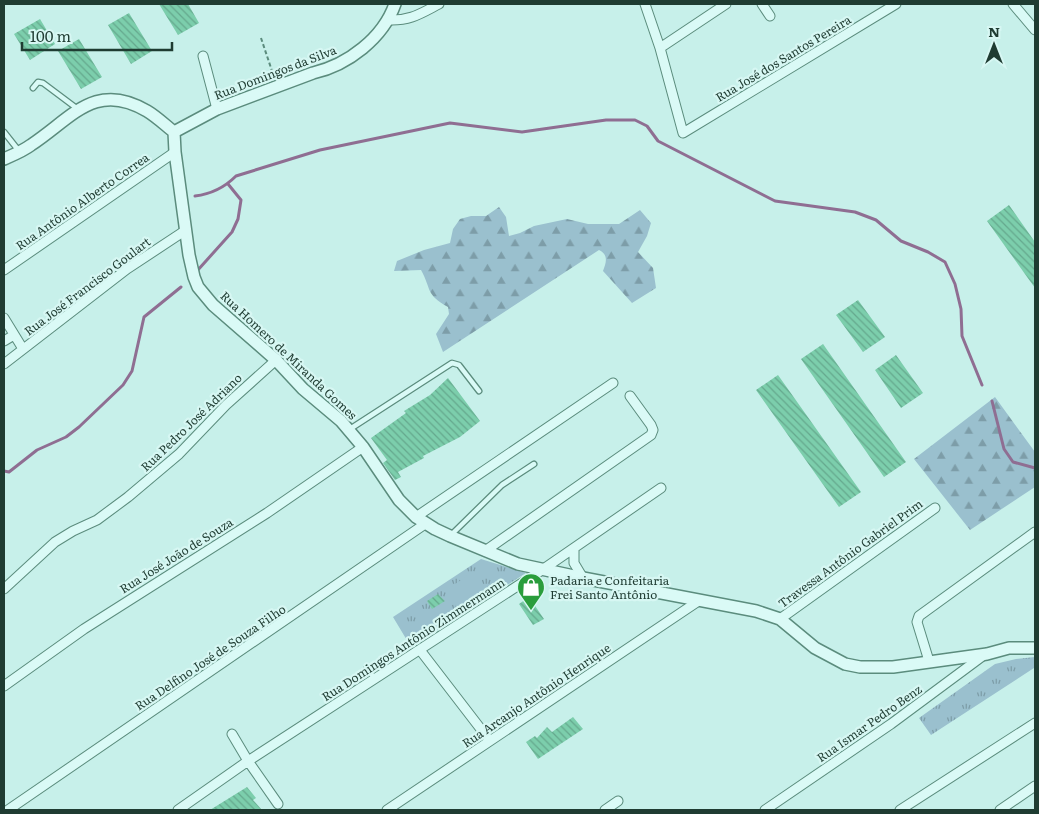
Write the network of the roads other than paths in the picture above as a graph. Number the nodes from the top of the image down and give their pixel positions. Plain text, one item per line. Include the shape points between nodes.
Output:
1 (395, 4) edge
2 (439, 4) edge
3 (645, 4) edge
4 (726, 4) edge
5 (762, 4) edge
6 (896, 4) edge
7 (1013, 4) edge
8 (770, 16) dead end
9 (388, 20) junction
10 (1035, 30) edge
11 (660, 48) junction
12 (203, 56) dead end
13 (33, 88) dead end
14 (217, 109) junction
15 (79, 110) junction
16 (4, 132) edge
17 (174, 132) junction
18 (20, 152) junction
19 (175, 152) junction
20 (4, 159) edge
21 (186, 230) junction
22 (4, 270) edge
23 (4, 318) edge
24 (14, 334) junction
25 (4, 341) edge
26 (23, 349) junction
27 (276, 360) junction
28 (4, 364) edge
29 (614, 383) dead end
30 (479, 391) dead end
31 (630, 396) dead end
32 (349, 430) junction
33 (363, 447) junction
34 (534, 464) dead end
35 (661, 488) dead end
36 (935, 508) dead end
37 (421, 520) junction
38 (1035, 532) edge
39 (450, 536) junction
40 (574, 548) junction
41 (484, 551) junction
42 (542, 570) junction
43 (583, 578) junction
44 (4, 590) edge
45 (700, 600) junction
46 (780, 619) junction
47 (1035, 648) edge
48 (420, 650) junction
49 (987, 654) junction
50 (929, 661) junction
51 (366, 668) dead end
52 (375, 679) junction
53 (4, 686) edge
54 (1035, 723) edge
55 (232, 734) dead end
56 (490, 741) junction
57 (248, 761) junction
58 (1035, 786) edge
59 (618, 801) dead end
60 (278, 804) dead end
61 (8, 810) edge
62 (178, 810) edge
63 (386, 810) edge
64 (604, 810) edge
65 (765, 810) edge
66 (900, 810) edge
67 (1000, 810) edge

1 - 9 street, Rua Domingos da Silva
2 - 9 street via 406,20
3 - 11 street
4 - 11 street
5 - 8 street
6 - 11 street, Rua José dos Santos Pereira via 683,133
7 - 10 street
9 - 14 street, Rua Domingos da Silva via 370,42 349,58 325,70
12 - 14 street
13 - 15 lane via 38,82 43,82
14 - 17 street, Rua Domingos da Silva
15 - 17 street via 92,102 106,99 125,102 147,111
15 - 18 street
16 - 18 lane
17 - 19 street, Rua Homero de Miranda Gomes
18 - 20 street
19 - 21 street, Rua Homero de Miranda Gomes
19 - 22 street, Rua Antônio Alberto Correa
21 - 26 street, Rua José Francisco Goulart via 127,269
21 - 27 street, Rua Homero de Miranda Gomes via 198,287
23 - 24 street
24 - 25 street
24 - 26 street
26 - 28 street, Rua José Francisco Goulart
27 - 32 street, Rua Homero de Miranda Gomes
27 - 44 street, Rua Pedro José Adriano via 136,491 97,520 54,542
29 - 37 street, Rua Delfino José de Souza Filho
30 - 32 lane via 459,364 452,363
31 - 41 street via 651,425 652,435
32 - 33 street, Rua Homero de Miranda Gomes
33 - 37 street, Rua Homero de Miranda Gomes via 395,495
33 - 53 street, Rua José João de Souza via 267,513 100,618
34 - 39 lane via 502,486
35 - 40 street, Rua Domingos Antônio Zimmermann
36 - 46 street, Travessa Antônio Gabriel Prim
37 - 39 street, Rua Homero de Miranda Gomes
37 - 61 street, Rua Delfino José de Souza Filho
38 - 50 street via 919,616 917,622
39 - 41 street, Rua Homero de Miranda Gomes
40 - 42 street, Rua Domingos Antônio Zimmermann
40 - 43 street via 574,563
41 - 42 street, Rua Homero de Miranda Gomes
42 - 43 street, Rua Homero de Miranda Gomes
42 - 48 street, Rua Domingos Antônio Zimmermann
43 - 45 street, Rua Homero de Miranda Gomes
45 - 46 street, Rua Homero de Miranda Gomes
45 - 56 street, Rua Arcanjo Antônio Henrique
46 - 50 street, Rua Homero de Miranda Gomes via 815,648 845,664 893,667
47 - 49 street, Rua Homero de Miranda Gomes via 1009,648
48 - 52 street, Rua Domingos Antônio Zimmermann
48 - 56 street
49 - 50 street, Rua Homero de Miranda Gomes
49 - 65 street, Rua Ismar Pedro Benz
51 - 52 lane
52 - 57 street, Rua Domingos Antônio Zimmermann
54 - 66 street
55 - 57 street
56 - 63 street, Rua Arcanjo Antônio Henrique
57 - 60 street
57 - 62 street, Rua Domingos Antônio Zimmermann
58 - 67 street
59 - 64 street

